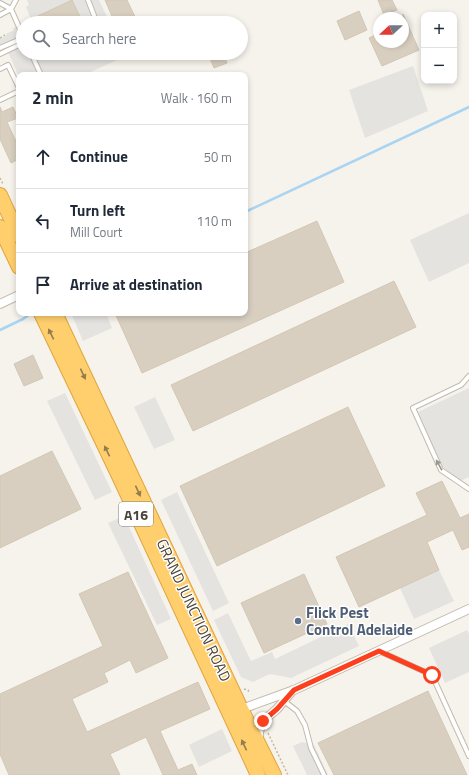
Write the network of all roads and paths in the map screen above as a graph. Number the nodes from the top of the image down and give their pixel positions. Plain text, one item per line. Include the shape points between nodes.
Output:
1 (16, 0) edge
2 (88, 0) edge
3 (0, 2) edge
4 (11, 9) junction
5 (0, 14) edge
6 (94, 16) edge
7 (16, 21) edge
8 (5, 35) dead end
9 (0, 38) edge
10 (16, 40) edge
11 (16, 46) edge
12 (0, 48) edge
13 (0, 54) edge
14 (34, 60) edge
15 (0, 69) edge
16 (40, 72) edge
17 (16, 83) edge
18 (16, 92) edge
19 (0, 100) edge
20 (0, 195) edge
21 (0, 227) edge
22 (16, 230) edge
23 (16, 261) edge
24 (16, 296) edge
25 (0, 304) edge
26 (43, 316) edge
27 (56, 316) edge
28 (469, 376) edge
29 (124, 474) junction
30 (469, 489) edge
31 (469, 609) edge
32 (379, 651) junction
33 (294, 690) junction
34 (284, 701) junction
35 (235, 712) junction
36 (267, 731) dead end
37 (258, 742) junction
38 (469, 756) edge
39 (258, 775) edge
40 (274, 775) edge
41 (288, 775) edge
42 (324, 775) edge

1 - 4 lane
2 - 6 lane
3 - 4 lane
4 - 5 lane
4 - 7 lane
8 - 9 path
10 - 12 lane
11 - 13 lane
14 - 16 lane
15 - 17 lane via 8,65
18 - 19 lane
20 - 22 highway
21 - 23 highway
24 - 25 street
29 -> 26 highway, GRAND JUNCTION ROAD / A16
27 -> 29 highway, GRAND JUNCTION ROAD / A16
30 -> 28 lane via 441,470 413,408 461,385
29 - 35 highway, GRAND JUNCTION ROAD / A16
31 - 32 street
32 - 33 street
32 - 38 lane via 432,675
33 - 34 street
33 - 35 street
34 - 37 street via 263,721
34 - 42 lane via 296,711 305,725 311,748
35 - 37 highway, GRAND JUNCTION ROAD / A16
39 -> 35 highway, GRAND JUNCTION ROAD / A16
36 - 41 path
37 - 40 highway, GRAND JUNCTION ROAD / A16

